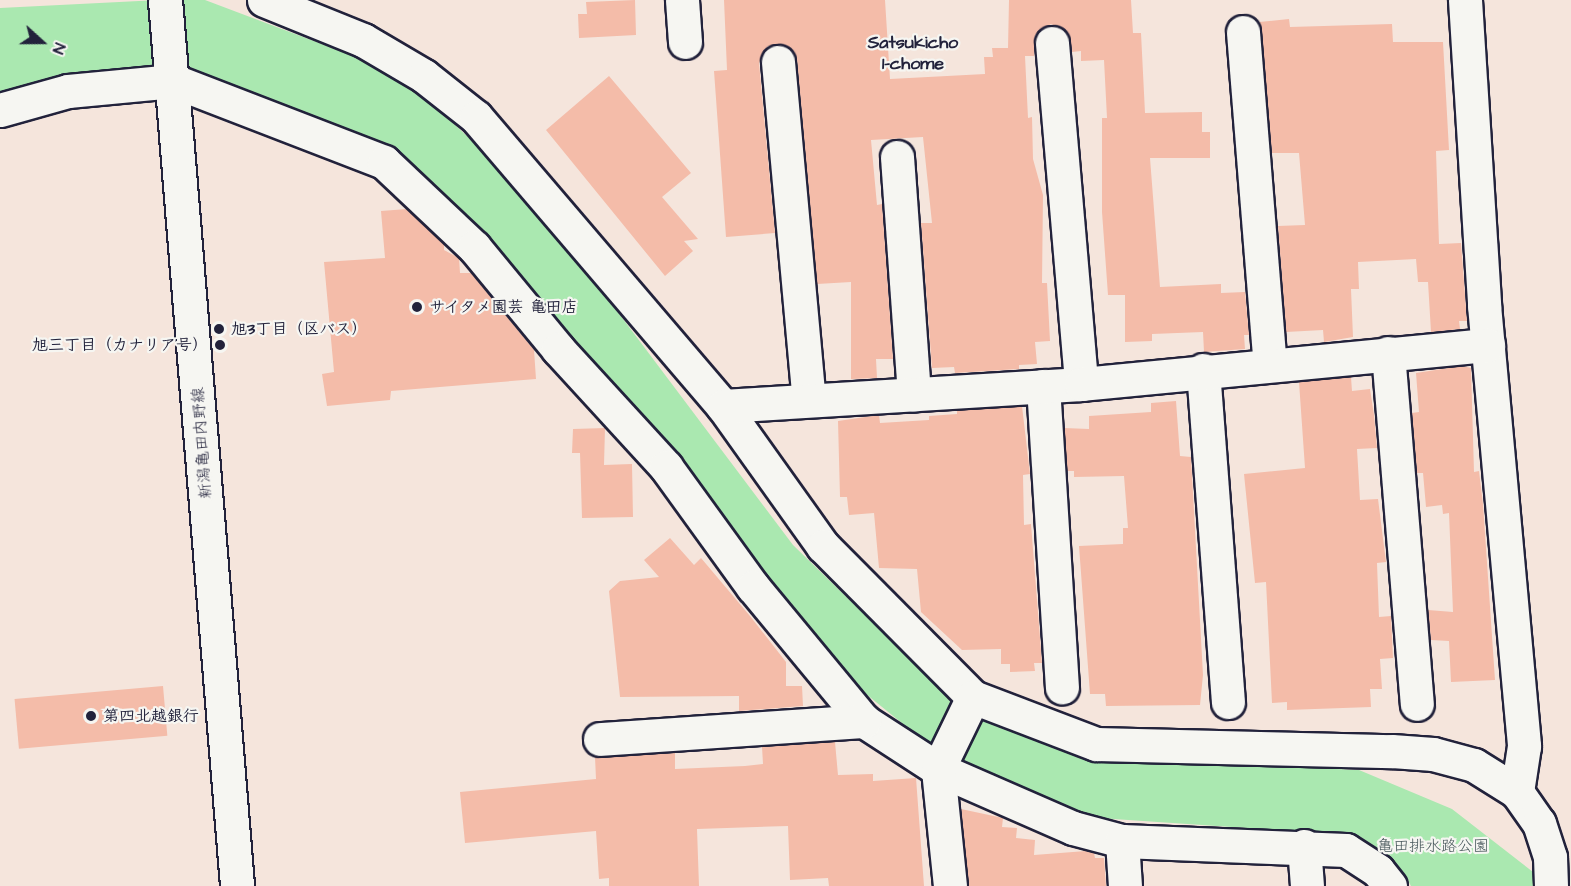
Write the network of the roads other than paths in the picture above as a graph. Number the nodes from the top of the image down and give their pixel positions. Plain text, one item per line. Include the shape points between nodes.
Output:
1 (165, 0) edge
2 (264, 0) edge
3 (682, 0) edge
4 (1465, 0) edge
5 (1243, 33) dead end
6 (685, 42) dead end
7 (1052, 43) dead end
8 (778, 62) dead end
9 (174, 81) junction
10 (0, 110) edge
11 (897, 157) dead end
12 (1488, 345) junction
13 (1388, 353) junction
14 (1270, 365) junction
15 (1203, 370) junction
16 (1080, 384) junction
17 (1043, 386) junction
18 (914, 394) junction
19 (809, 400) junction
20 (723, 406) junction
21 (1062, 687) dead end
22 (973, 696) junction
23 (1228, 702) dead end
24 (1417, 704) dead end
25 (864, 721) junction
26 (600, 739) dead end
27 (938, 769) junction
28 (1517, 792) junction
29 (1122, 841) junction
30 (1304, 846) junction
31 (237, 886) edge
32 (950, 886) edge
33 (1125, 886) edge
34 (1307, 886) edge
35 (1390, 886) edge
36 (1551, 886) edge

1 - 9 street, 新潟亀田内野線
2 - 20 street via 363,40 424,76 476,117
3 - 6 street
4 - 12 street
5 - 14 street
7 - 16 street
8 - 19 street
9 - 10 street via 68,91
9 - 25 street via 384,162 474,247 558,349 666,467 753,587
9 - 31 street, 新潟亀田内野線
11 - 18 street
12 - 13 street
12 - 28 street via 1524,746
13 - 14 street
13 - 24 street
14 - 15 street
15 - 16 street
15 - 23 street
16 - 17 street
17 - 18 street
17 - 21 street
18 - 19 street
19 - 20 street
20 - 22 street via 823,546
22 - 27 street
22 - 28 street via 1095,744 1433,754 1474,765
25 - 26 street
25 - 27 street
27 - 29 street via 1073,828
27 - 32 street
28 - 36 street via 1539,823 1550,857
29 - 30 street
29 - 33 street
30 - 34 street
30 - 35 street via 1346,850 1378,871

